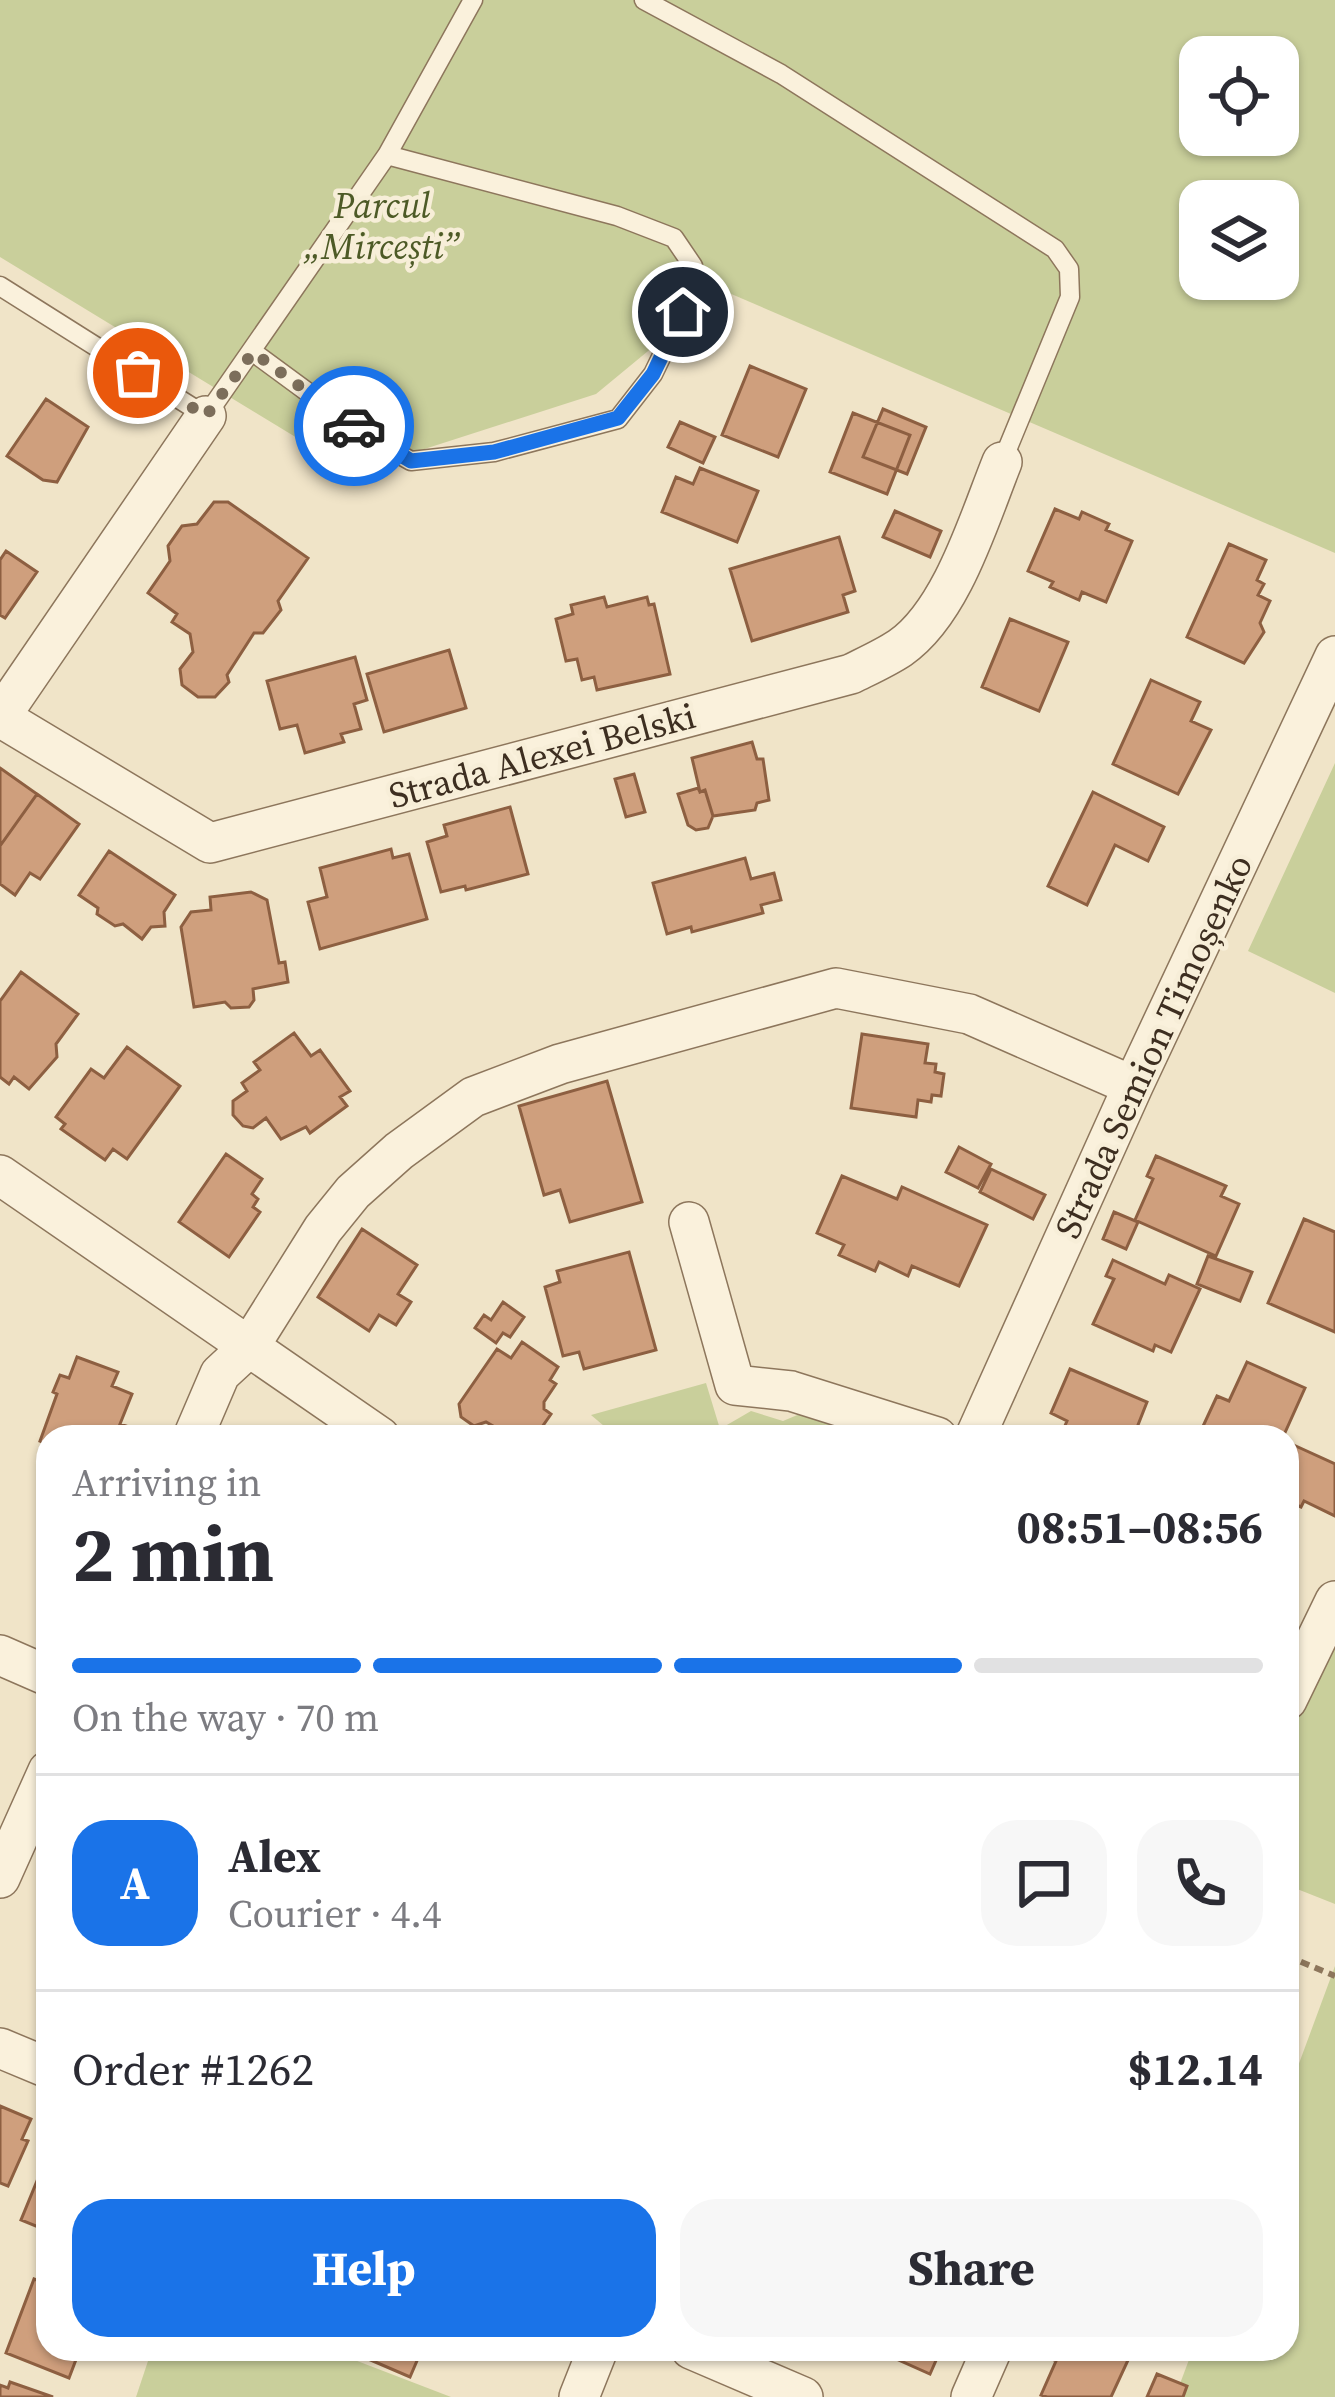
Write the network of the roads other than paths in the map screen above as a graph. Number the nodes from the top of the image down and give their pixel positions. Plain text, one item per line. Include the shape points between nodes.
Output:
1 (473, 0) edge
2 (644, 0) edge
3 (387, 155) junction
4 (0, 286) edge
5 (253, 352) junction
6 (206, 416) junction
7 (1002, 462) joint
8 (1335, 656) edge
9 (1133, 1086) junction
10 (0, 1175) edge
11 (689, 1222) dead end
12 (249, 1347) junction
13 (198, 1425) edge
14 (363, 1425) edge
15 (900, 1425) edge
16 (980, 1425) edge
17 (1335, 1601) edge
18 (0, 1655) edge
19 (36, 1671) edge
20 (1299, 1675) edge
21 (36, 1798) edge
22 (0, 1879) edge
23 (0, 2048) edge
24 (36, 2063) edge
25 (593, 2361) edge
26 (720, 2361) edge
27 (987, 2361) edge
28 (579, 2397) edge
29 (803, 2397) edge
30 (971, 2397) edge

1 - 3 lane
2 - 7 lane via 781,74 1055,249 1069,269 1070,297
3 - 5 lane
3 - 5 lane via 674,238 693,266 683,312 653,374 618,418 494,452 411,461
4 - 6 lane
5 - 6 lane
6 - 7 street, Strada Alexei Belski via 0,717 210,843 850,674 903,646 932,616
8 - 9 street, Strada Semion Timoșenko
9 - 12 street via 969,1014 836,988 560,1064 473,1097 383,1164 323,1229
9 - 16 street, Strada Semion Timoșenko
10 - 12 street
11 - 15 street via 735,1385 791,1390
12 - 13 street via 220,1374
12 - 14 street
17 - 20 street
18 - 19 street
21 - 22 street
23 - 24 street
25 - 28 street
26 - 29 street
27 - 30 street

